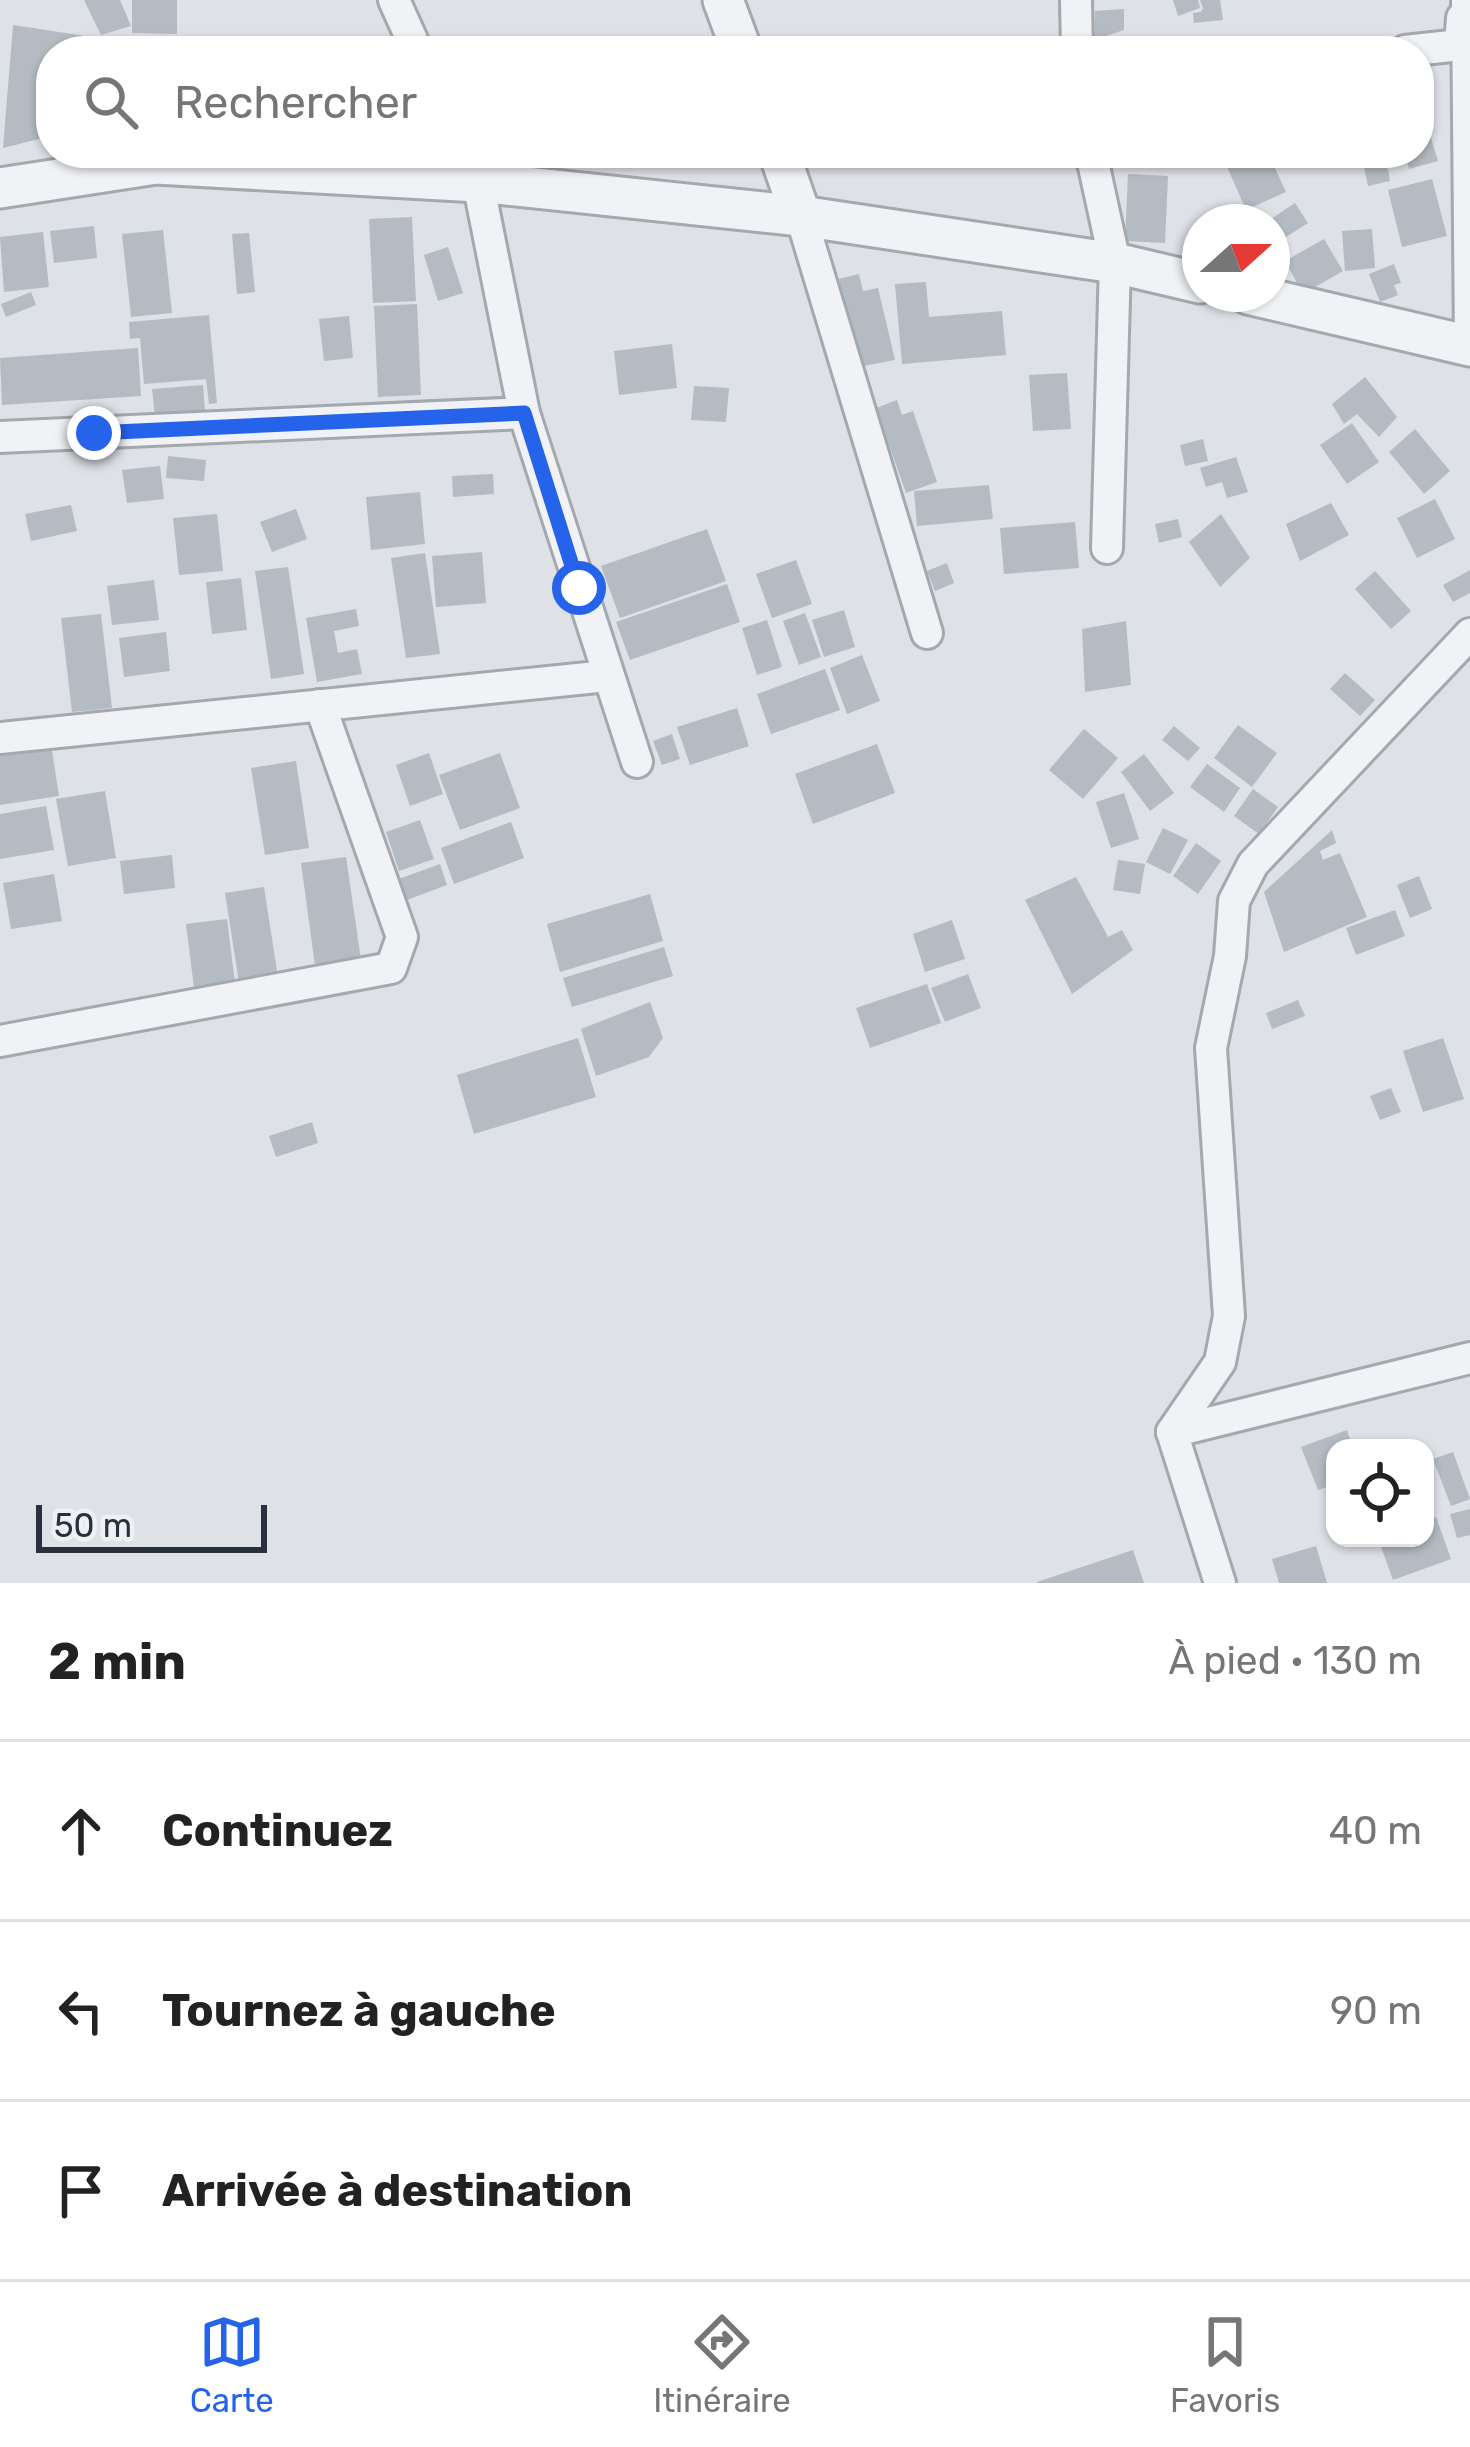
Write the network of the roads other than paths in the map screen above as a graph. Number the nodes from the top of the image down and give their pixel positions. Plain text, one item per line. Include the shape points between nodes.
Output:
1 (394, 0) edge
2 (723, 0) edge
3 (1076, 0) edge
4 (1444, 0) edge
5 (1466, 0) edge
6 (410, 36) edge
7 (736, 36) edge
8 (1077, 36) edge
9 (1460, 45) junction
10 (1434, 48) edge
11 (1469, 135) edge
12 (130, 168) edge
13 (471, 168) edge
14 (478, 168) edge
15 (783, 168) edge
16 (1094, 168) edge
17 (0, 188) edge
18 (801, 216) junction
19 (1115, 263) junction
20 (1182, 279) edge
21 (1290, 304) edge
22 (1470, 346) edge
23 (524, 413) junction
24 (0, 437) edge
25 (1107, 548) dead end
26 (927, 633) dead end
27 (1470, 634) edge
28 (607, 676) junction
29 (320, 705) junction
30 (0, 738) edge
31 (637, 762) dead end
32 (0, 1041) edge
33 (1470, 1358) edge
34 (1172, 1432) junction
35 (1220, 1583) edge

1 - 6 street
2 - 7 street
3 - 8 street
4 - 9 street
5 - 9 street
5 - 11 street
9 - 10 street
9 - 11 street
11 - 22 street
12 - 17 street
13 - 23 street
14 - 18 street
15 - 18 street
16 - 19 street
18 - 19 street
18 - 26 street
19 - 20 street
19 - 25 street
21 - 22 street
23 - 24 street
23 - 28 street
27 - 34 street via 1253,864 1234,901 1211,1048 1229,1316 1220,1362
28 - 29 street
28 - 31 street
29 - 30 street
29 - 32 street via 402,937 391,968
33 - 34 street
34 - 35 street

